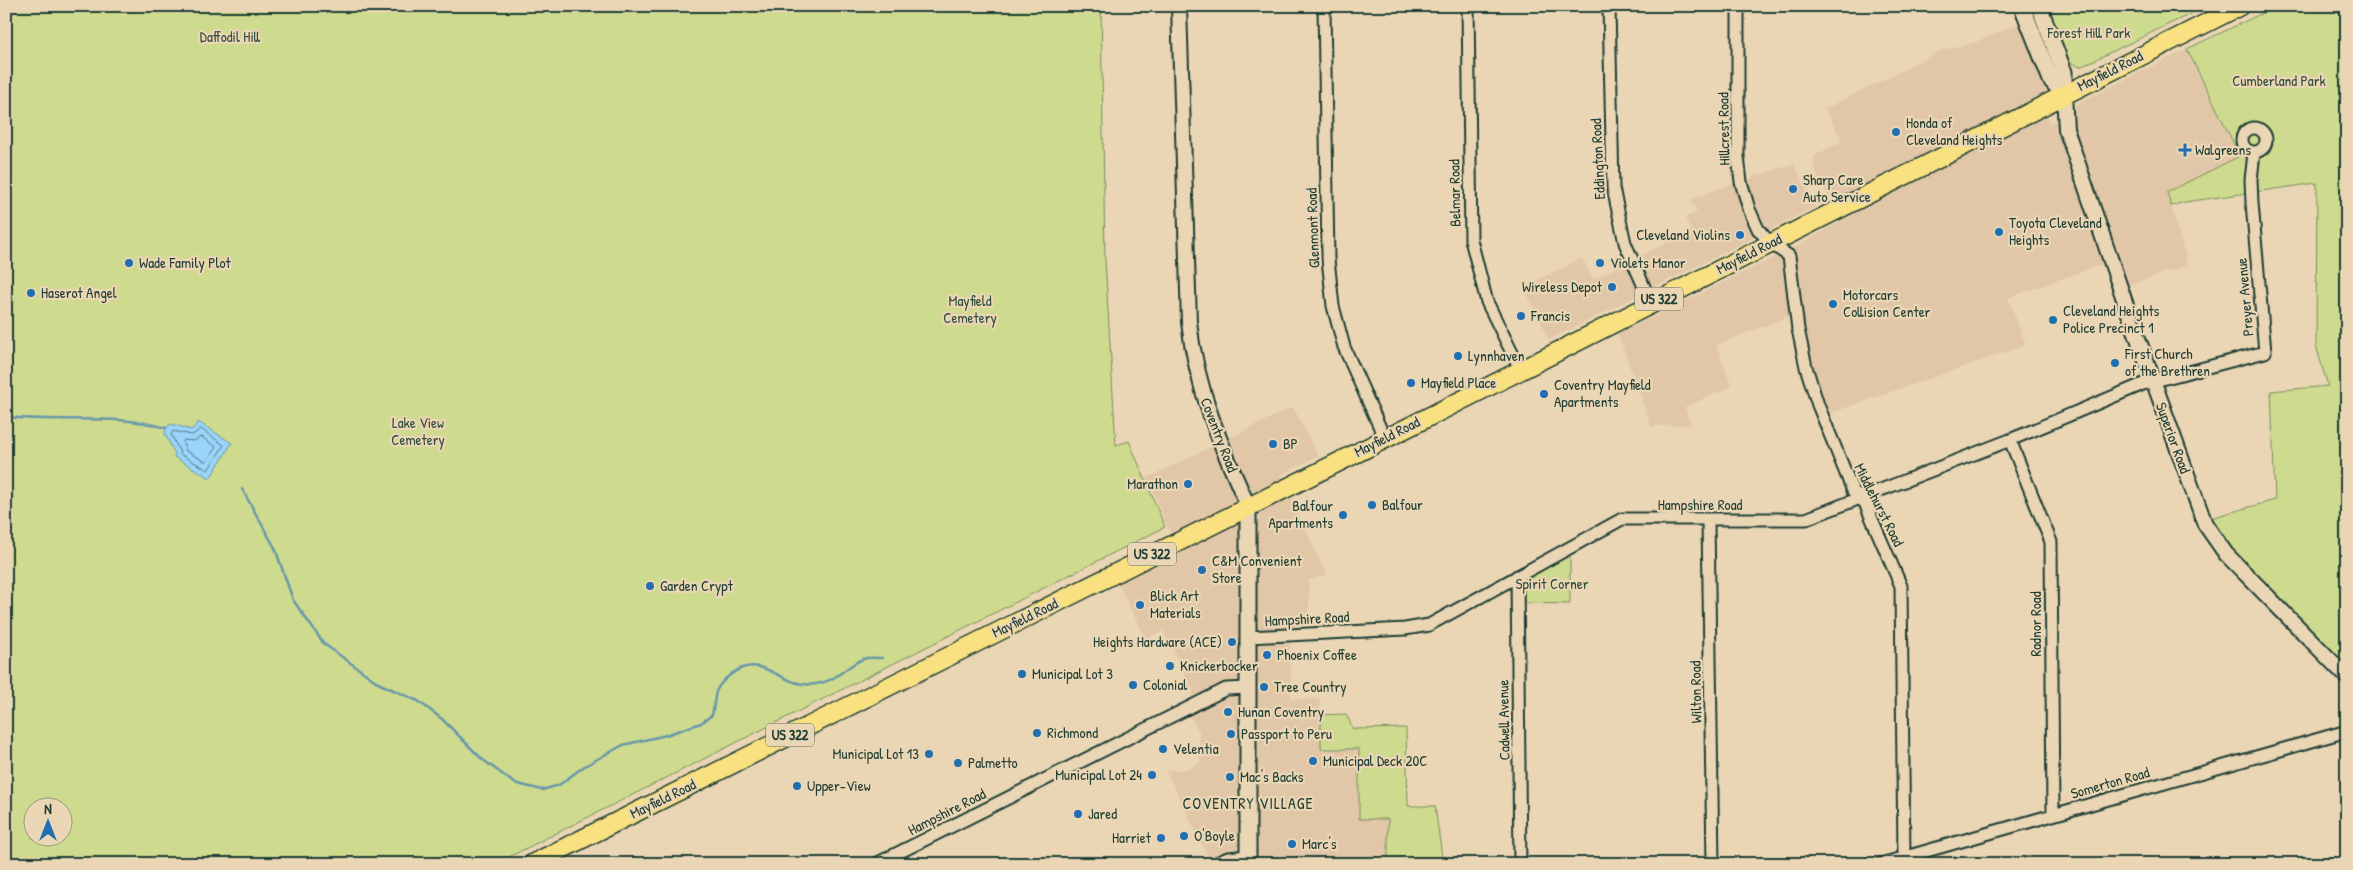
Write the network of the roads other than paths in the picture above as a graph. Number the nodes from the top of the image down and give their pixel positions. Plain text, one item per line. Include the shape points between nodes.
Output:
1 (1179, 6) edge
2 (1324, 6) edge
3 (1468, 6) edge
4 (1609, 6) edge
5 (1738, 6) edge
6 (2240, 6) edge
7 (2040, 10) edge
8 (2024, 12) edge
9 (2064, 95) junction
10 (2254, 153) dead end
11 (1770, 243) junction
12 (1651, 303) junction
13 (1520, 369) junction
14 (2153, 382) junction
15 (1385, 439) junction
16 (2010, 440) junction
17 (1860, 498) junction
18 (1248, 506) junction
19 (1708, 520) junction
20 (1517, 576) junction
21 (1249, 637) junction
22 (2347, 677) edge
23 (1248, 688) junction
24 (2347, 731) edge
25 (2053, 815) junction
26 (1904, 857) junction
27 (1248, 860) edge
28 (532, 864) edge
29 (876, 864) edge
30 (1214, 864) edge
31 (1520, 864) edge
32 (1713, 864) edge
33 (1881, 864) edge

1 - 18 street, Coventry Road via 1191,346 1211,417
2 - 15 street, Glenmont Road via 1328,259 1333,306 1344,347
3 - 13 street, Belmar Road via 1471,240 1486,302
4 - 12 street, Eddington Road via 1613,188 1625,243
5 - 11 street, Hillcrest Road via 1739,170 1749,209 1758,229
6 - 9 main road, Mayfield Road / US 322
7 - 8 main road
7 - 9 main road, Superior Road via 2064,72
8 - 9 main road via 2050,80
9 - 11 main road, Mayfield Road / US 322
9 - 14 street, Superior Road via 2066,128
10 - 14 street, Preyer Avenue via 2252,203 2265,352
11 - 12 main road, Mayfield Road / US 322
11 - 17 street, Middlehurst Road via 1789,256 1806,367 1829,433 1853,491
12 - 13 main road, Mayfield Road / US 322
13 - 15 main road, Mayfield Road / US 322
14 - 16 street, Hampshire Road
14 - 22 street, Superior Road via 2205,524 2226,554
15 - 18 main road, Mayfield Road / US 322
16 - 17 street, Hampshire Road
16 - 25 street, Radnor Road via 2051,542
17 - 19 street, Hampshire Road via 1806,519
17 - 26 street, Middlehurst Road via 1901,586
18 - 21 main road, Coventry Road
18 - 28 main road, Mayfield Road / US 322
19 - 20 street, Hampshire Road via 1622,519
19 - 32 street, Wilton Road
20 - 21 street, Hampshire Road via 1418,628
20 - 31 street, Cadwell Avenue
21 - 23 main road, Coventry Road
23 - 27 main road, Coventry Road
23 - 29 street, Hampshire Road via 1226,688
24 - 25 street, Somerton Road
25 - 26 street, Somerton Road
26 - 33 street, Somerton Road
27 - 30 street via 1228,858

